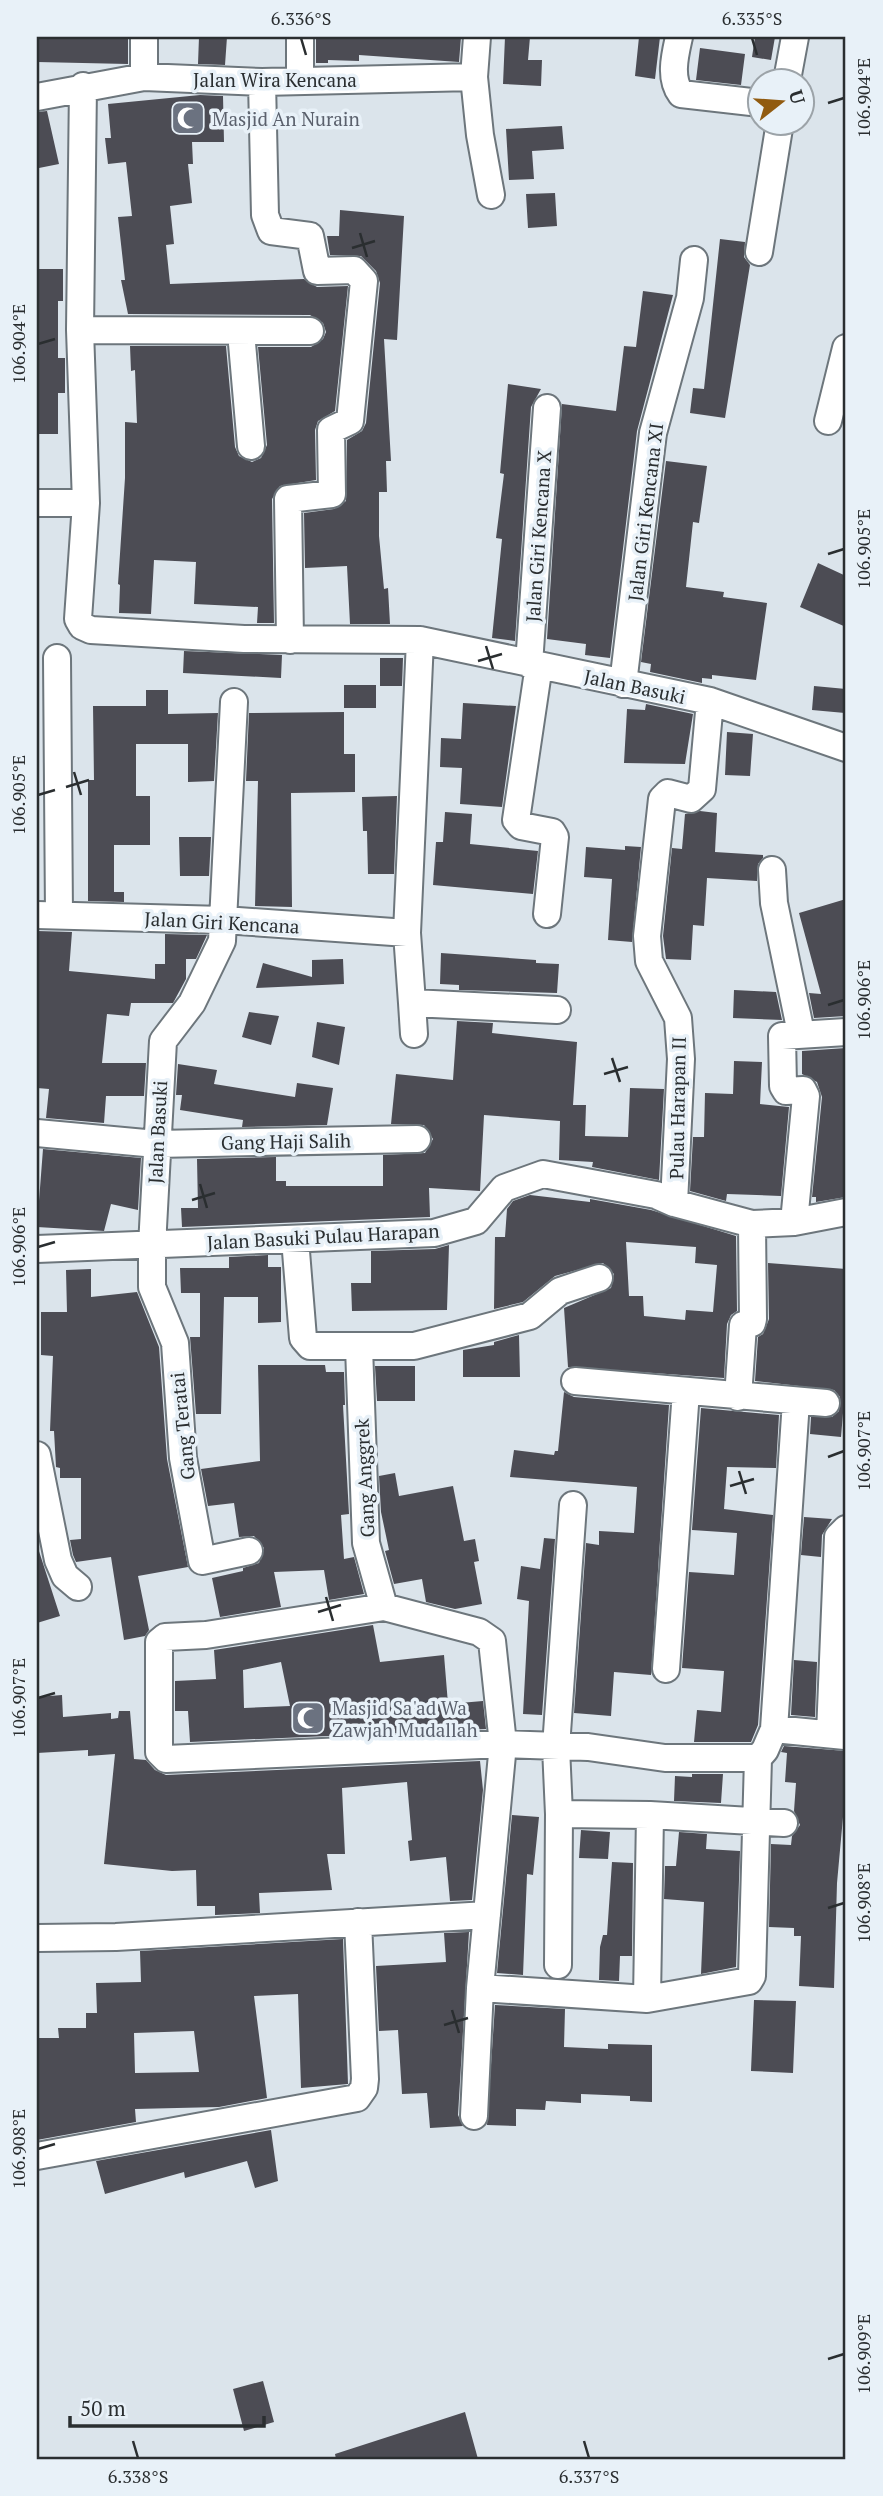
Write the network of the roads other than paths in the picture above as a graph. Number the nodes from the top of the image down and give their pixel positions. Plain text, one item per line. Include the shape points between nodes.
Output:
1 (144, 37) edge
2 (300, 37) edge
3 (477, 37) edge
4 (679, 37) edge
5 (795, 37) edge
6 (790, 66) edge
7 (144, 76) junction
8 (474, 77) junction
9 (300, 80) junction
10 (262, 82) junction
11 (83, 86) junction
12 (37, 97) edge
13 (746, 101) edge
14 (778, 136) edge
15 (491, 195) dead end
16 (759, 252) dead end
17 (694, 260) dead end
18 (80, 330) junction
19 (310, 331) dead end
20 (241, 332) junction
21 (846, 348) edge
22 (547, 408) dead end
23 (828, 421) dead end
24 (251, 446) dead end
25 (37, 503) edge
26 (86, 503) junction
27 (290, 640) junction
28 (420, 640) junction
29 (58, 658) dead end
30 (534, 664) junction
31 (624, 684) junction
32 (710, 701) junction
33 (234, 702) dead end
34 (846, 748) edge
35 (772, 870) dead end
36 (547, 914) dead end
37 (48, 915) edge
38 (224, 920) junction
39 (407, 933) junction
40 (412, 1003) junction
41 (556, 1010) dead end
42 (801, 1032) junction
43 (846, 1032) edge
44 (414, 1034) dead end
45 (37, 1132) edge
46 (417, 1139) dead end
47 (156, 1144) junction
48 (674, 1203) junction
49 (846, 1212) edge
50 (794, 1222) junction
51 (752, 1224) junction
52 (295, 1239) junction
53 (152, 1246) junction
54 (37, 1248) edge
55 (599, 1278) dead end
56 (359, 1347) junction
57 (575, 1381) dead end
58 (687, 1391) junction
59 (738, 1397) junction
60 (796, 1401) junction
61 (826, 1403) dead end
62 (37, 1455) edge
63 (573, 1505) dead end
64 (846, 1529) edge
65 (45, 1547) edge
66 (249, 1550) dead end
67 (78, 1587) dead end
68 (384, 1607) junction
69 (666, 1669) dead end
70 (774, 1728) junction
71 (838, 1735) edge
72 (503, 1744) junction
73 (556, 1747) junction
74 (758, 1758) junction
75 (559, 1814) junction
76 (650, 1815) junction
77 (784, 1823) dead end
78 (755, 1824) junction
79 (488, 1915) junction
80 (358, 1922) junction
81 (37, 1938) edge
82 (558, 1965) dead end
83 (480, 1988) junction
84 (647, 1999) junction
85 (474, 2116) dead end
86 (37, 2156) edge

1 - 7 street
2 - 9 street
3 - 8 street
4 - 13 street via 674,59 675,86 681,94
5 - 6 street
7 - 10 street, Jalan Wira Kencana
7 - 11 street, Jalan Wira Kencana
8 - 9 street, Jalan Wira Kencana
8 - 15 street
9 - 10 street, Jalan Wira Kencana
10 - 27 street via 265,215 271,231 310,236 317,271 354,270 364,281 350,421 331,430 332,494 288,499
11 - 12 street, Jalan Wira Kencana
11 - 18 street
14 - 16 street
17 - 31 street, Jalan Giri Kencana XI via 690,298 653,433
18 - 20 street
18 - 26 street
19 - 20 street
20 - 24 street
21 - 23 street
22 - 30 street, Jalan Giri Kencana X
25 - 26 street
26 - 27 street, Jalan Basuki via 78,619 82,626
27 - 28 street, Jalan Basuki
28 - 30 street, Jalan Basuki
28 - 39 street
29 - 37 street
30 - 31 street, Jalan Basuki
30 - 36 street, Jalan Giri Kencana X via 516,820 521,826 552,832 555,837
31 - 32 street, Jalan Basuki
32 - 34 street, Jalan Basuki
32 - 48 street, Pulau Harapan II via 702,789 691,799 668,793 662,799 648,936 649,961 678,1018 681,1059
33 - 38 street, Jalan Basuki
35 - 42 street via 774,903
37 - 38 street, Jalan Giri Kencana
38 - 39 street, Jalan Giri Kencana
38 - 47 street, Jalan Basuki via 222,942 192,1003 163,1041
39 - 40 street
40 - 41 street
40 - 44 street
42 - 43 street
42 - 50 street via 782,1038 783,1086 786,1091 803,1090 806,1096
45 - 47 street, Gang Haji Salih
46 - 47 street, Gang Haji Salih
47 - 53 street, Jalan Basuki
48 - 51 street, Jalan Basuki Pulau Harapan
48 - 52 street, Jalan Basuki Pulau Harapan via 656,1195 543,1174 504,1188 475,1221 434,1233
49 - 50 street, Jalan Basuki Pulau Harapan
50 - 51 street, Jalan Basuki Pulau Harapan
51 - 59 street via 754,1319 743,1325
52 - 53 street, Jalan Basuki Pulau Harapan
52 - 56 street via 303,1338 310,1346
53 - 54 street
53 - 66 street, Gang Teratai via 152,1287 175,1343 183,1458 202,1561
55 - 56 street via 560,1291 530,1317 414,1346
56 - 68 street, Gang Anggrek via 366,1543
57 - 58 street
58 - 59 street
58 - 69 street
59 - 60 street
60 - 61 street
60 - 70 street
62 - 65 street
63 - 73 street
64 - 71 street via 838,1537
65 - 67 street
68 - 72 street via 488,1636 495,1653
68 - 72 street via 206,1635 165,1637 156,1651 162,1757
70 - 71 street
70 - 74 street
72 - 73 street
72 - 79 street
73 - 74 street via 664,1758
73 - 75 street
74 - 78 street
75 - 76 street
75 - 82 street
76 - 78 street
76 - 84 street
77 - 78 street
78 - 84 street via 752,1976 744,1983
79 - 80 street
79 - 83 street
80 - 81 street
80 - 86 street via 365,2079 357,2098
83 - 84 street
83 - 85 street

